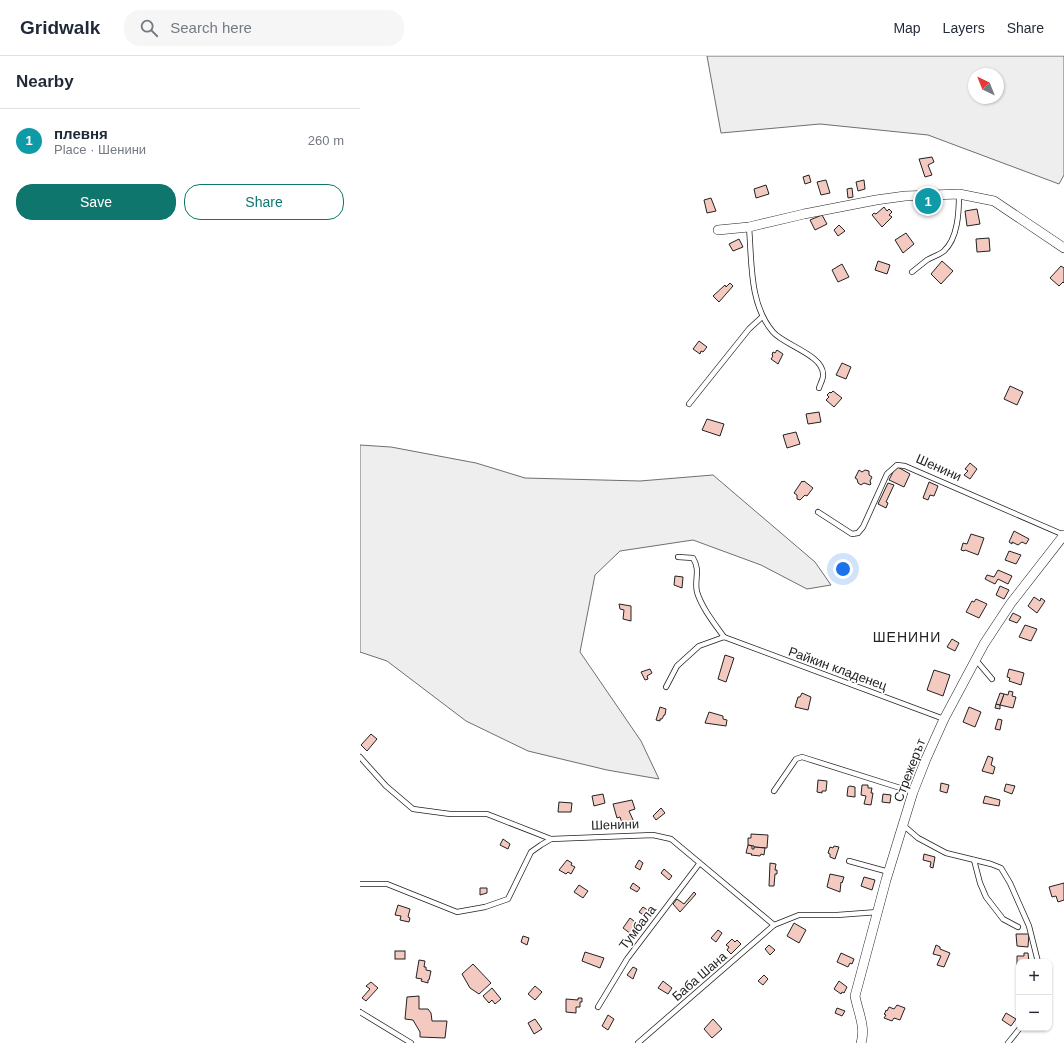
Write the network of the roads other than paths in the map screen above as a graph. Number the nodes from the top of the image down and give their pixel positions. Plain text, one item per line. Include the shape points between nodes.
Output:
1 (959, 194) junction
2 (749, 227) junction
3 (718, 230) dead end
4 (1064, 248) edge
5 (912, 272) dead end
6 (762, 317) junction
7 (819, 388) dead end
8 (689, 404) dead end
9 (818, 512) dead end
10 (1064, 535) edge
11 (678, 557) dead end
12 (724, 637) junction
13 (976, 659) junction
14 (992, 679) dead end
15 (666, 687) dead end
16 (944, 719) junction
17 (360, 758) edge
18 (774, 791) dead end
19 (913, 792) junction
20 (903, 825) junction
21 (551, 839) junction
22 (974, 860) junction
23 (849, 861) dead end
24 (700, 864) junction
25 (888, 872) junction
26 (360, 884) edge
27 (878, 912) junction
28 (774, 925) junction
29 (1018, 927) dead end
30 (1037, 959) edge
31 (598, 1007) dead end
32 (360, 1012) edge
33 (1018, 1031) edge
34 (411, 1043) edge
35 (638, 1043) edge
36 (861, 1043) edge
37 (1008, 1043) edge

1 - 2 street via 876,200
1 - 4 street via 994,201
1 - 5 lane via 955,230 950,243 944,251
2 - 3 street
2 - 6 lane via 755,298
6 - 7 lane via 774,334 823,368 824,376
6 - 8 lane via 749,329
9 - 10 lane, Шенини via 852,534 858,533 887,474 897,465 901,465
10 - 13 street, Стрежерът via 1011,603
11 - 12 lane via 693,558 696,563 697,590 707,613
12 - 15 lane via 699,646 677,666
12 - 16 lane, Райкин кладенец
13 - 14 lane
13 - 16 street, Стрежерът
16 - 19 street, Стрежерът
17 - 21 lane via 386,786 413,809 450,814 487,814
18 - 19 lane via 796,759 802,757
19 - 20 street, Стрежерът
20 - 22 lane via 918,838 946,854
20 - 25 street, Стрежерът
21 - 24 lane, Шенини via 663,836
21 - 26 lane, Шенини via 531,852 508,899 485,907 457,912 387,884
22 - 29 lane via 986,897 1003,919
22 - 30 lane via 1001,868 1010,882 1029,926
23 - 25 lane
24 - 28 lane, Шенини
24 - 31 lane, Тумбала via 627,959
25 - 27 street, Стрежерът
27 - 28 lane via 799,915
27 - 36 street, Стрежерът via 855,996 863,1031
28 - 35 lane, Баба Шана
32 - 34 lane
33 - 37 lane

